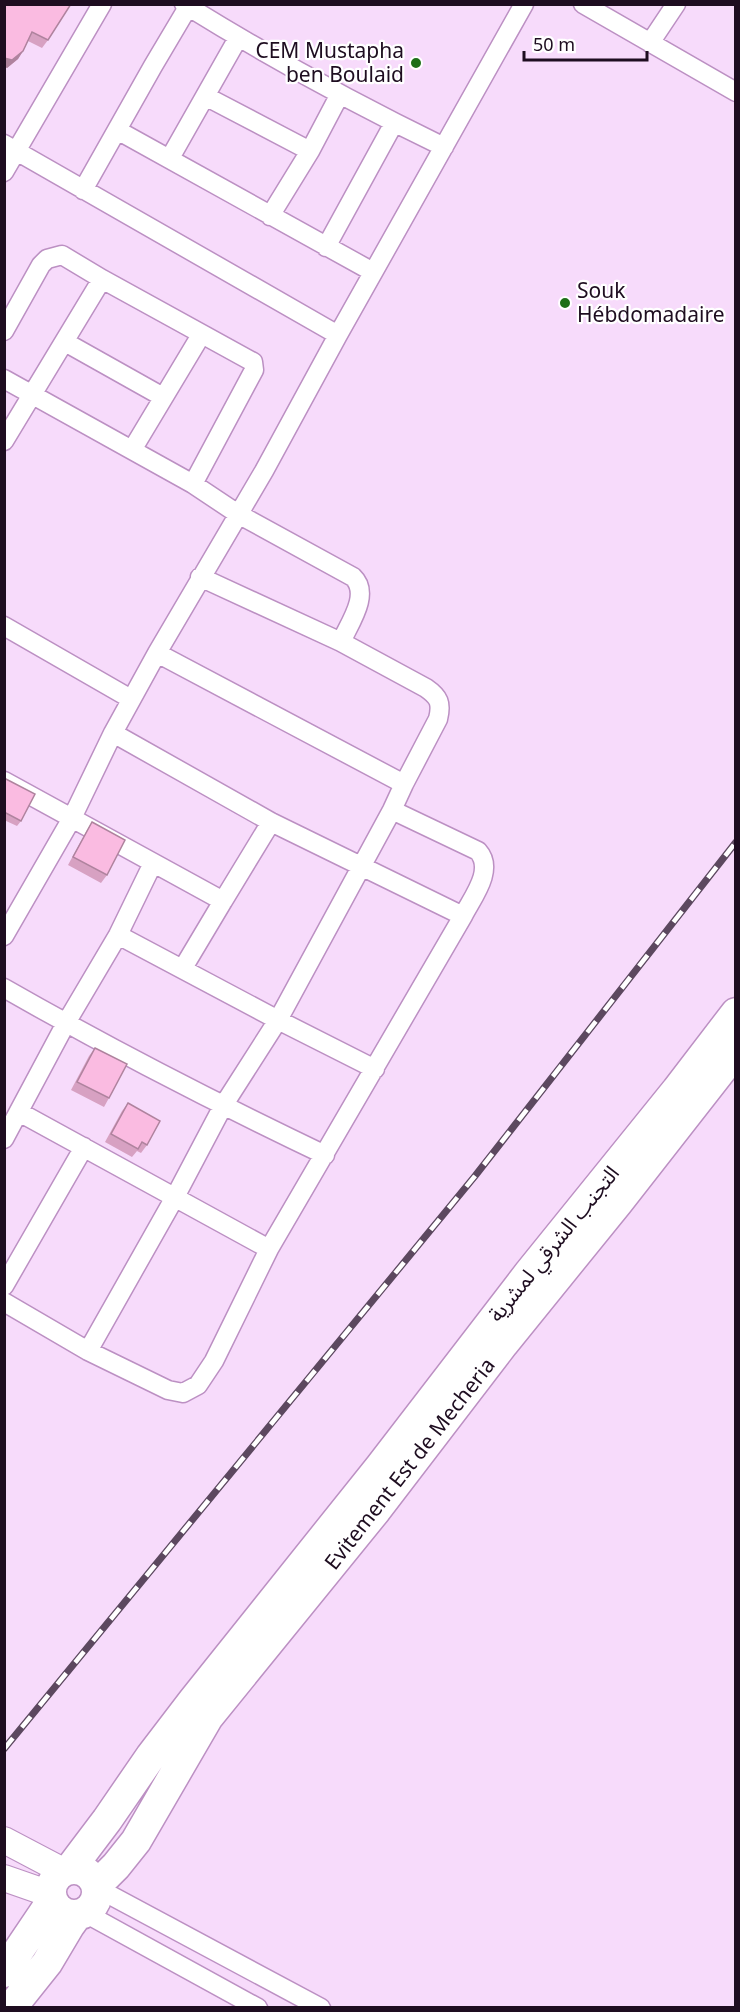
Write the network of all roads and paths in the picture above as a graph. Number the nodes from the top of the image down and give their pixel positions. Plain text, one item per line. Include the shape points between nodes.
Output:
1 (102, 4) edge
2 (524, 4) edge
3 (583, 4) edge
4 (676, 4) edge
5 (186, 6) edge
6 (238, 38) junction
7 (650, 43) junction
8 (735, 92) edge
9 (340, 94) junction
10 (205, 96) junction
11 (394, 123) junction
12 (117, 130) junction
13 (10, 147) edge
14 (444, 147) junction
15 (310, 151) junction
16 (170, 158) junction
17 (4, 172) edge
18 (83, 190) junction
19 (270, 216) junction
20 (326, 247) junction
21 (373, 273) junction
22 (102, 279) junction
23 (4, 331) edge
24 (201, 335) junction
25 (338, 335) junction
26 (64, 342) junction
27 (4, 379) edge
28 (32, 395) junction
29 (163, 397) junction
30 (4, 441) edge
31 (132, 450) junction
32 (193, 484) junction
33 (238, 514) junction
34 (200, 577) junction
35 (4, 626) edge
36 (341, 642) junction
37 (157, 653) junction
38 (131, 699) junction
39 (112, 733) junction
40 (4, 781) edge
41 (404, 784) junction
42 (392, 810) junction
43 (72, 818) junction
44 (271, 822) junction
45 (153, 863) junction
46 (361, 868) junction
47 (223, 902) junction
48 (463, 916) junction
49 (118, 935) junction
50 (4, 936) edge
51 (183, 968) junction
52 (4, 988) edge
53 (735, 1013) edge
54 (278, 1020) junction
55 (66, 1023) junction
56 (735, 1051) edge
57 (375, 1069) junction
58 (223, 1106) junction
59 (19, 1112) junction
60 (4, 1139) edge
61 (84, 1147) junction
62 (325, 1155) junction
63 (175, 1197) junction
64 (269, 1249) junction
65 (4, 1286) edge
66 (4, 1302) edge
67 (88, 1351) junction
68 (194, 1701) joint
69 (4, 1840) edge
70 (4, 1878) edge
71 (74, 1892) junction
72 (9, 1967) edge
73 (11, 2007) edge
74 (258, 2007) edge
75 (321, 2007) edge

1 - 13 street
2 - 14 street
3 - 7 street
4 - 7 street
5 - 6 street
5 - 12 street
6 - 9 street
6 - 10 street
7 - 8 street
9 - 11 street
9 - 15 street
10 - 15 street
10 - 16 street
11 - 14 street
11 - 20 street
12 - 16 street
12 - 18 street
13 - 17 street
13 - 18 street
14 - 21 street
15 - 19 street
16 - 19 street
18 - 25 street
19 - 20 street
20 - 21 street
21 - 25 street
22 - 23 street via 62,255 47,259
22 - 24 street
22 - 26 street
24 - 29 street
24 - 32 street via 255,366
25 - 33 street
26 - 28 street
26 - 29 street
27 - 28 street
28 - 30 street
28 - 31 street
29 - 31 street
31 - 32 street
32 - 33 street
33 - 34 street
33 - 36 street via 357,581 361,587 359,602
34 - 36 street
34 - 37 street
35 - 38 street
36 - 41 street via 426,688 440,702 438,719
37 - 38 street
37 - 41 street
38 - 39 street
39 - 43 street
39 - 44 street
40 - 43 street
41 - 42 street
42 - 46 street
42 - 48 street via 469,846 484,858 483,877
43 - 45 street
43 - 50 street
44 - 46 street
44 - 47 street
45 - 47 street
45 - 49 street
46 - 48 street
46 - 54 street
47 - 51 street
48 - 57 street
49 - 51 street
49 - 55 street
51 - 54 street
52 - 55 street
53 - 68 highway, التجنب الشرقي لمشرية
54 - 57 street
54 - 58 street
55 - 58 street
55 - 59 street
56 - 71 highway, Evitement Est de Mecheria via 376,1510 208,1717 136,1841 117,1866
57 - 62 street
58 - 62 street
58 - 63 street
59 - 60 street
59 - 61 street
61 - 63 street
61 - 65 street
62 - 64 street
63 - 64 street
63 - 67 street
64 - 67 street via 214,1361 198,1385 177,1393
66 - 67 street
68 - 71 highway, Evitement Est de Mecheria via 107,1820
69 - 71 main road
70 - 71 main road
71 - 72 highway
71 - 73 highway, Evitement Est de Mecheria via 69,1926
71 - 74 street
71 - 75 street

